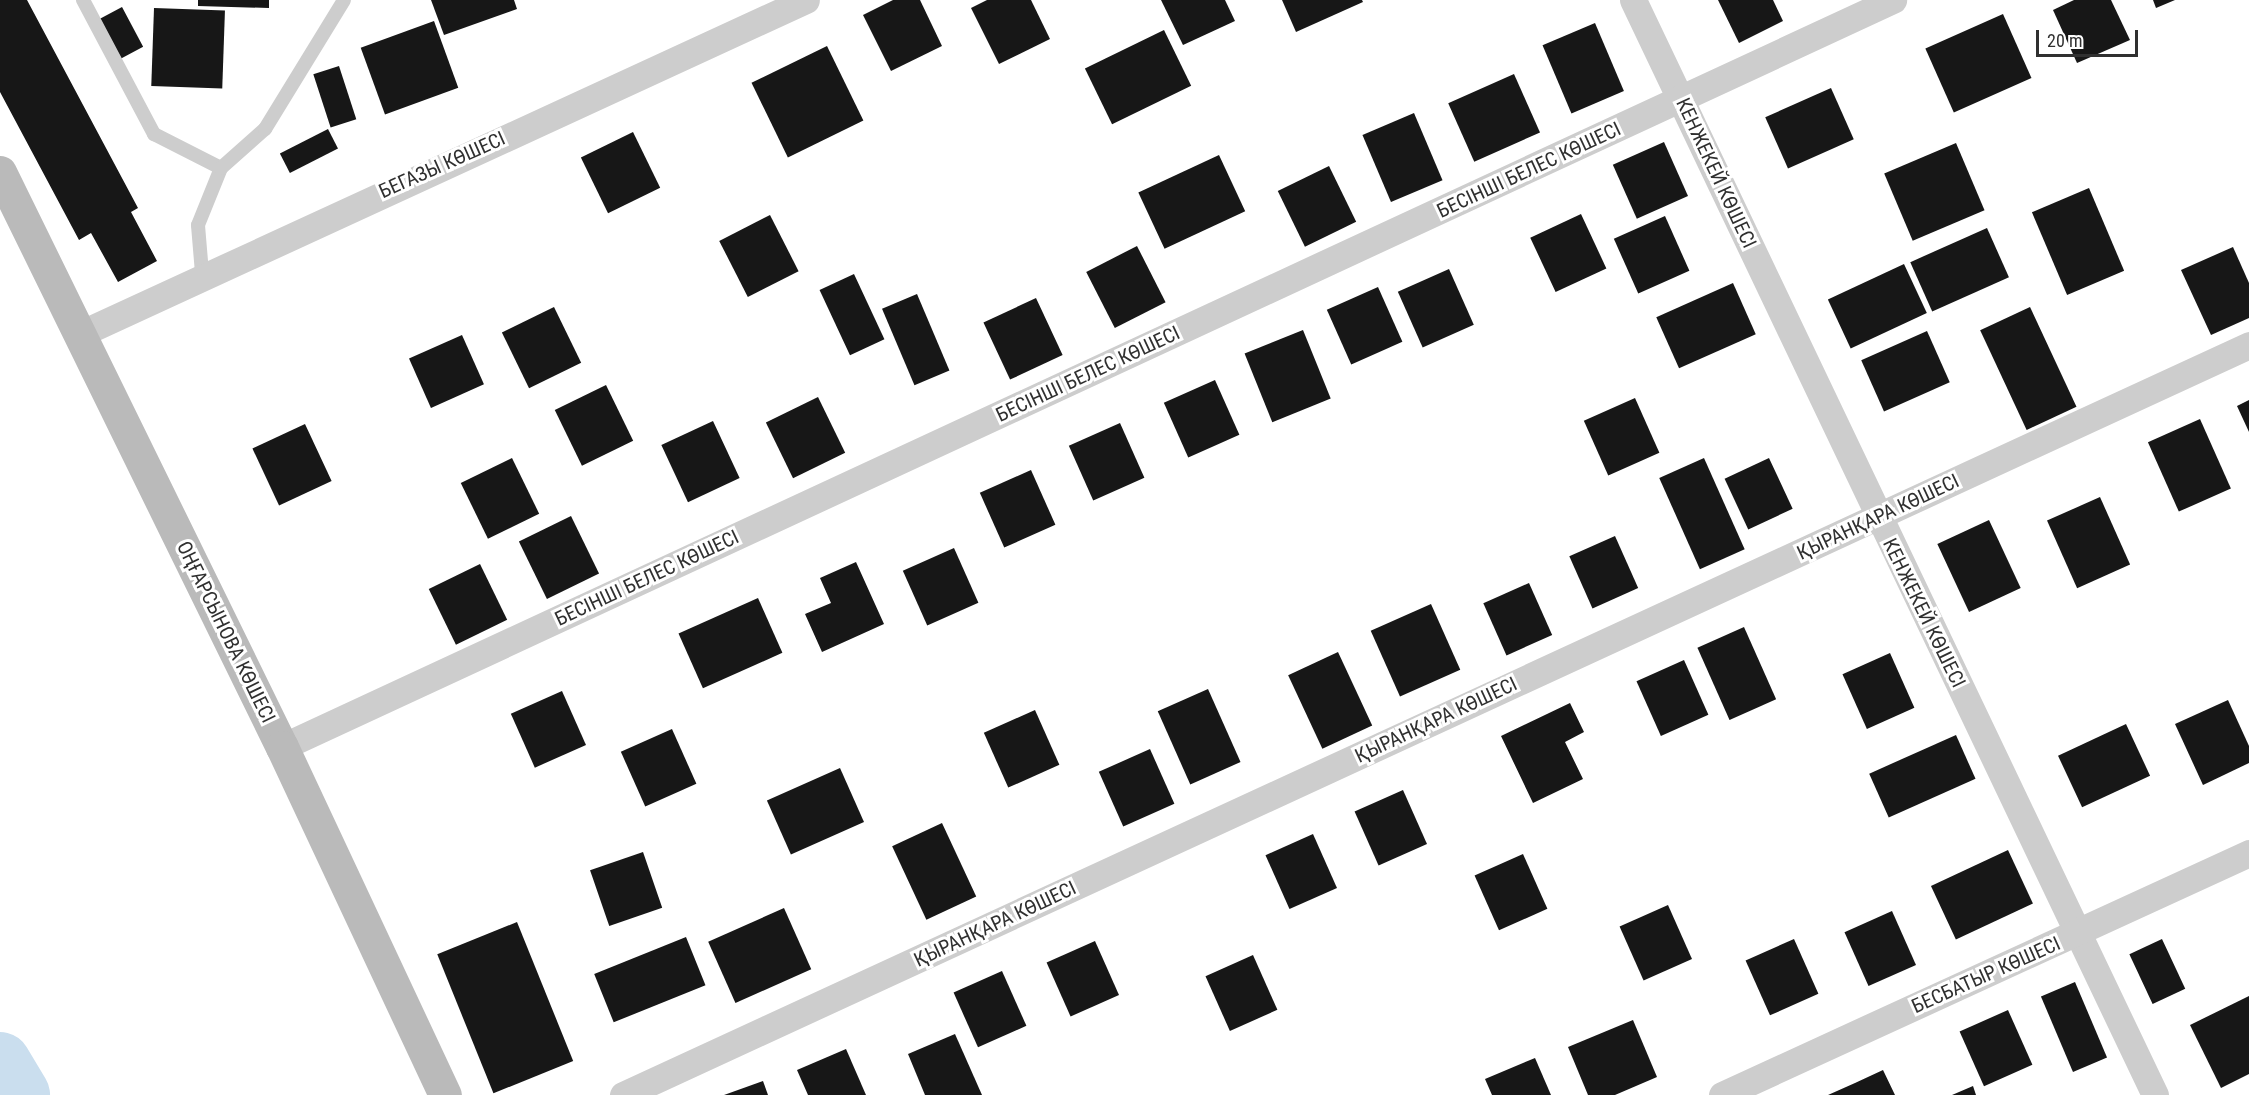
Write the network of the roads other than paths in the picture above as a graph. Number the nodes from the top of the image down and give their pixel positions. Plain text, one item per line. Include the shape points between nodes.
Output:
1 (83, 0) edge
2 (344, 0) edge
3 (806, 0) edge
4 (1633, 0) edge
5 (1893, 0) edge
6 (1682, 100) junction
7 (221, 168) junction
8 (0, 172) edge
9 (202, 273) junction
10 (80, 334) junction
11 (2249, 345) edge
12 (1878, 517) junction
13 (282, 747) junction
14 (2249, 853) edge
15 (2079, 933) junction
16 (445, 1095) edge
17 (623, 1095) edge
18 (1722, 1095) edge
19 (2155, 1095) edge

1 - 7 lane via 154,134
2 - 7 lane via 265,129
3 - 9 street, БЕГАЗЫ КӨШЕСІ
4 - 6 street, КЕНЖЕКЕЙ КӨШЕСІ
5 - 6 street, БЕСІНШІ БЕЛЕС КӨШЕСІ
6 - 12 street, КЕНЖЕКЕЙ КӨШЕСІ
6 - 13 street, БЕСІНШІ БЕЛЕС КӨШЕСІ
7 - 9 lane via 198,225
8 - 10 main road, ОҢҒАРСЫНОВА КӨШЕСІ
9 - 10 street, БЕГАЗЫ КӨШЕСІ
10 - 13 main road, ОҢҒАРСЫНОВА КӨШЕСІ
11 - 12 street, ҚЫРАНҚАРА КӨШЕСІ
12 - 15 street, КЕНЖЕКЕЙ КӨШЕСІ
12 - 17 street, ҚЫРАНҚАРА КӨШЕСІ
13 - 16 main road, ОҢҒАРСЫНОВА КӨШЕСІ
14 - 15 street, БЕСБАТЫР КӨШЕСІ
15 - 18 street, БЕСБАТЫР КӨШЕСІ
15 - 19 street, КЕНЖЕКЕЙ КӨШЕСІ

